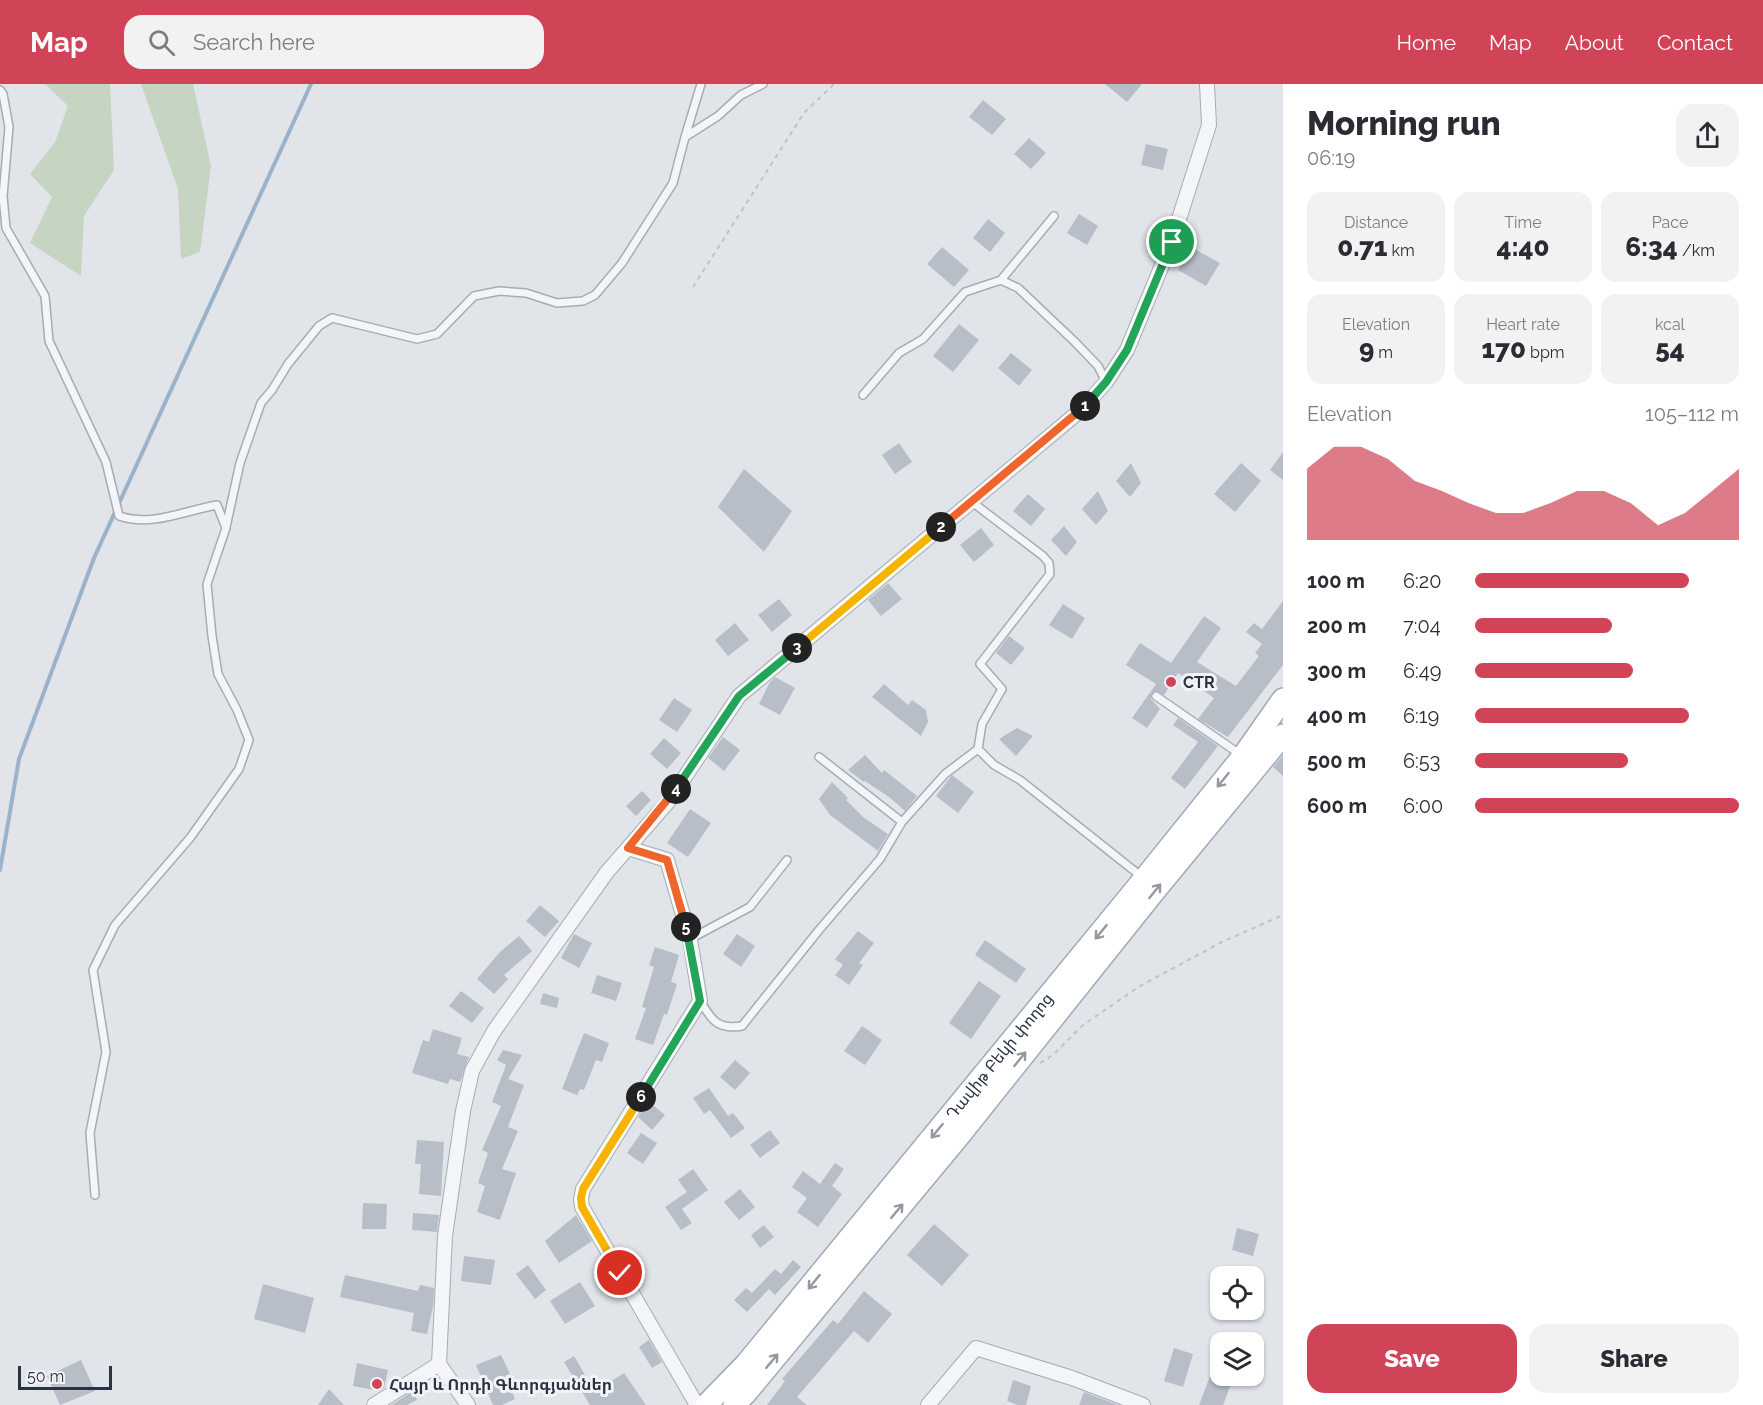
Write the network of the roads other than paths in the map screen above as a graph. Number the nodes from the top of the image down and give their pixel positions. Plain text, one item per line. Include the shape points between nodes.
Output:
1 (701, 84) edge
2 (763, 84) edge
3 (1207, 84) edge
4 (0, 90) edge
5 (685, 137) junction
6 (1054, 216) dead end
7 (1001, 280) junction
8 (1106, 382) junction
9 (863, 395) dead end
10 (971, 501) junction
11 (226, 528) junction
12 (1156, 696) dead end
13 (1283, 699) edge
14 (1283, 735) edge
15 (978, 749) junction
16 (1253, 752) junction
17 (819, 757) dead end
18 (902, 822) junction
19 (628, 848) junction
20 (787, 860) dead end
21 (1144, 879) junction
22 (690, 939) junction
23 (1072, 981) junction
24 (700, 1001) junction
25 (95, 1195) dead end
26 (439, 1364) junction
27 (374, 1405) edge
28 (468, 1405) edge
29 (697, 1405) edge
30 (706, 1405) edge
31 (734, 1405) edge
32 (928, 1405) edge
33 (1143, 1405) edge

1 - 5 lane
2 - 5 lane via 741,95
3 - 8 street via 1209,125 1172,242 1127,350
4 - 11 lane via 9,127 3,196 6,228 45,296 49,341 106,462 119,516 148,521 217,505
5 - 11 lane via 673,183 622,262 595,295 583,301 557,303 526,293 499,291 474,296 438,334 417,339 332,318 319,326 261,403 240,463
6 - 7 lane
7 - 8 lane via 1018,288 1075,342 1098,366
7 - 9 lane via 965,292 923,339 899,353
8 - 10 street via 1081,410
10 - 15 lane via 1043,556 1050,574 980,664 1002,689 982,724
10 - 19 street via 739,696 668,802
11 - 25 lane via 207,584 212,636 218,674 249,740 239,769 190,838 115,925 93,970 106,1052 90,1133
12 - 16 lane
13 - 16 main road, Դավիթ Բեկի փողոց
14 - 16 main road, Դավիթ Բեկի փողոց
15 - 18 lane via 945,774
15 - 21 lane
16 -> 21 main road, Դավիթ Բեկի փողոց
23 -> 16 main road, Դավիթ Բեկի փողոց
17 - 18 lane
18 - 24 lane via 880,859 742,1026 730,1028 714,1022
19 - 22 street via 667,860
19 - 26 street via 494,1031 472,1071 445,1236
20 - 22 lane via 750,907
21 -> 23 main road, Դավիթ Բեկի փողոց
22 - 24 street
23 -> 30 main road, Դավիթ Բեկի փողոց via 746,1364
31 -> 23 main road, Դավիթ Բեկի փողոց via 952,1146 1014,1067
24 - 29 street via 581,1198 582,1207
26 - 27 street
26 - 28 street
32 - 33 street via 976,1348

